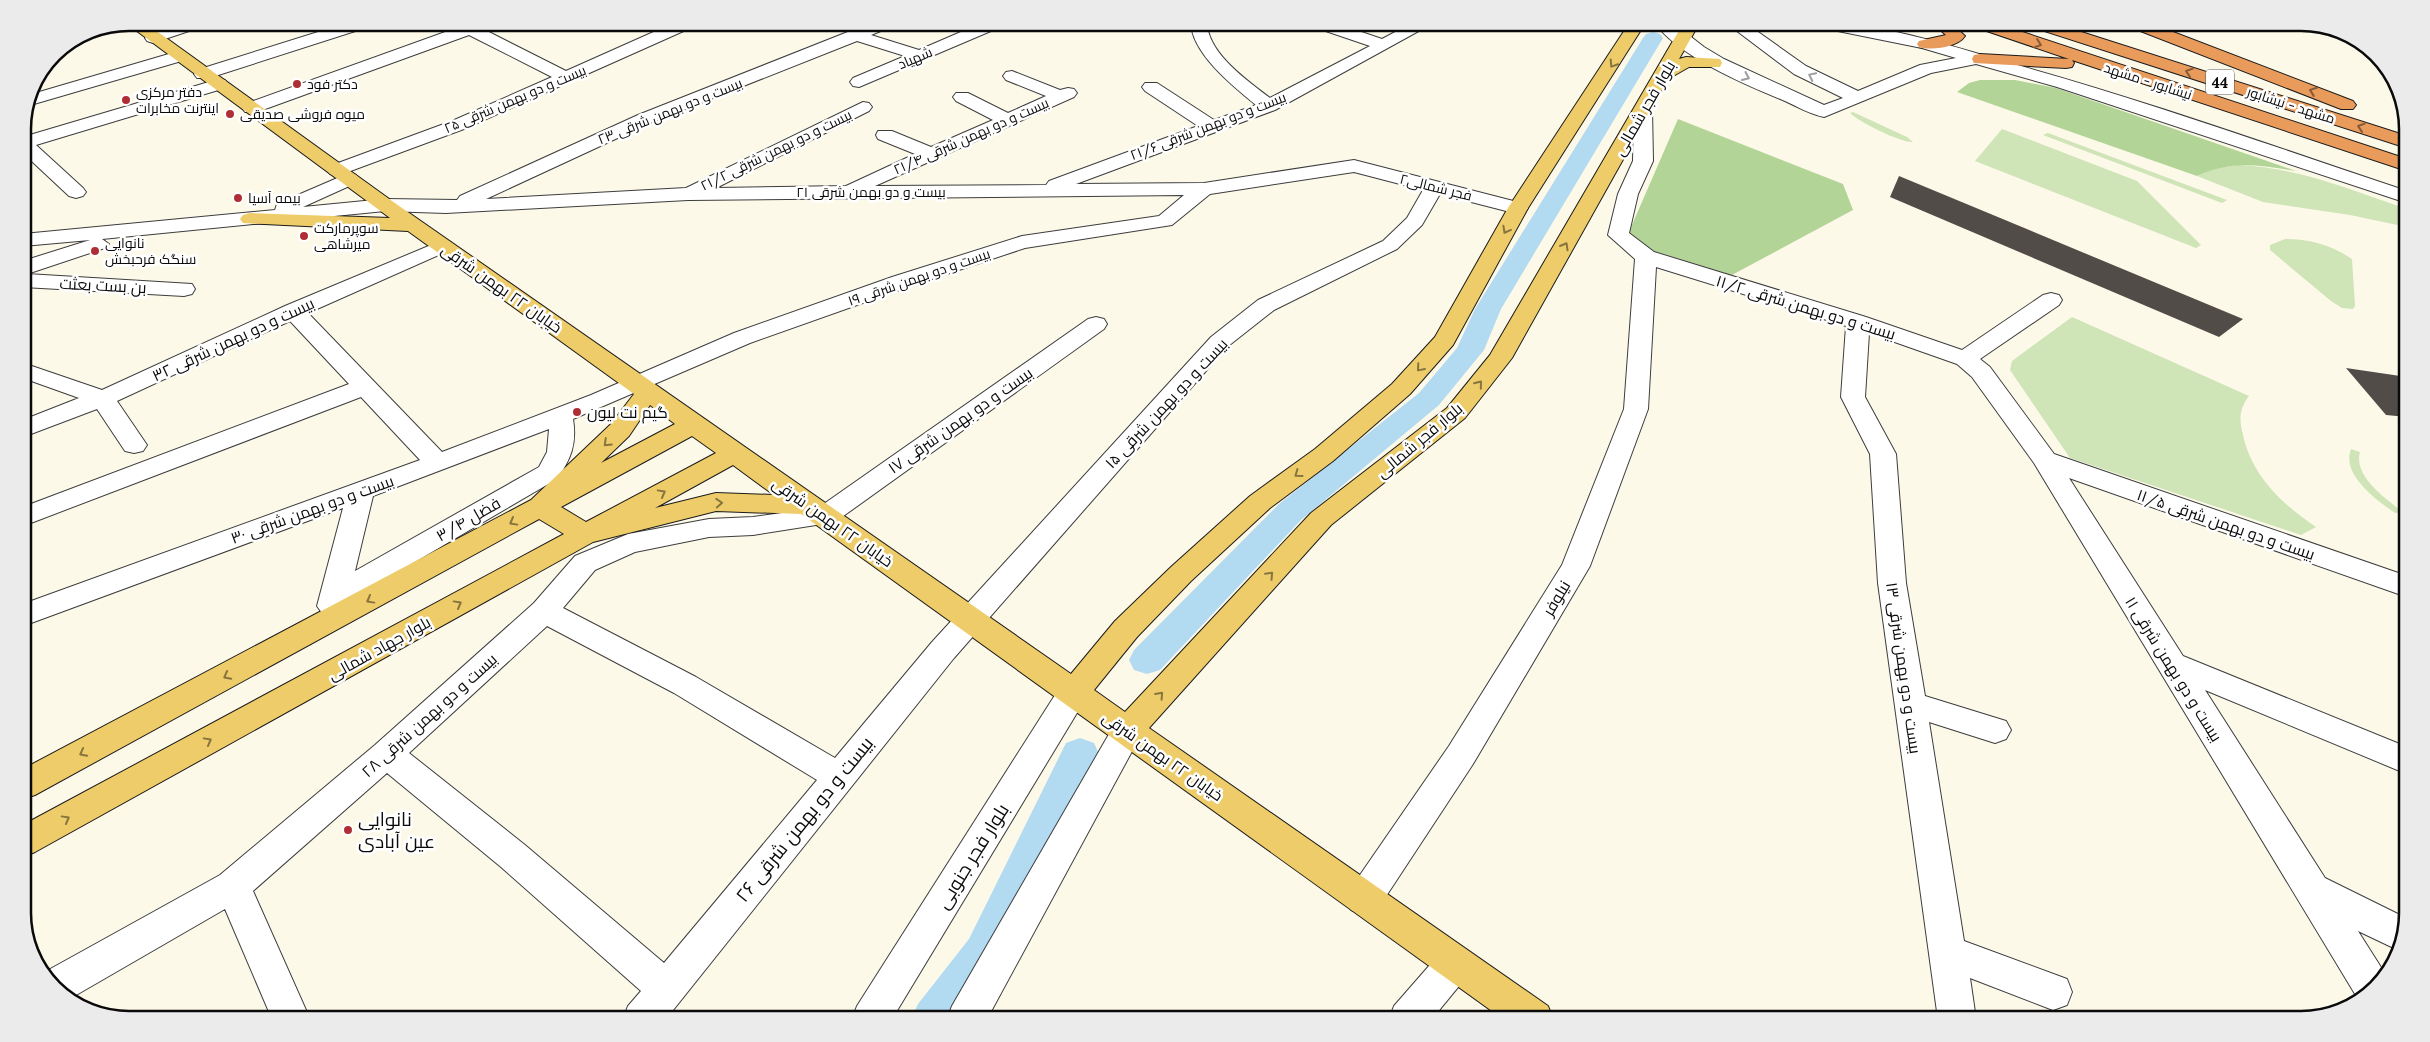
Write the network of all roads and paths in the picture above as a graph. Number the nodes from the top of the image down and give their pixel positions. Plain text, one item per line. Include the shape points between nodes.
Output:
1 (144, 31) edge
2 (174, 31) edge
3 (339, 31) edge
4 (464, 31) edge
5 (474, 31) edge
6 (668, 31) edge
7 (870, 31) edge
8 (978, 31) edge
9 (1199, 31) edge
10 (1341, 31) edge
11 (1410, 31) edge
12 (1634, 31) edge
13 (1745, 31) edge
14 (1862, 31) edge
15 (1953, 31) edge
16 (2001, 31) edge
17 (2060, 31) edge
18 (2155, 31) edge
19 (1687, 32) edge
20 (859, 36) junction
21 (153, 38) junction
22 (1925, 44) junction
23 (1384, 45) junction
24 (179, 56) junction
25 (921, 56) junction
26 (1980, 59) junction
27 (1714, 62) junction
28 (2100, 65) junction
29 (203, 74) junction
30 (1012, 76) dead end
31 (1661, 76) junction
32 (566, 77) junction
33 (859, 82) dead end
34 (2063, 83) junction
35 (219, 84) junction
36 (1150, 87) dead end
37 (962, 97) dead end
38 (1855, 97) junction
39 (37, 98) edge
40 (1269, 106) junction
41 (863, 107) dead end
42 (251, 108) junction
43 (1644, 110) junction
44 (1007, 120) junction
45 (2399, 124) edge
46 (1212, 127) junction
47 (885, 135) dead end
48 (2399, 139) edge
49 (31, 141) edge
50 (2347, 145) junction
51 (31, 150) edge
52 (931, 154) junction
53 (2399, 161) edge
54 (1354, 166) joint
55 (2399, 167) edge
56 (343, 175) junction
57 (2399, 177) edge
58 (1434, 186) junction
59 (1204, 190) junction
60 (76, 192) dead end
61 (847, 192) junction
62 (1038, 192) junction
63 (688, 194) junction
64 (2399, 194) edge
65 (385, 205) junction
66 (453, 206) junction
67 (1518, 208) junction
68 (250, 219) junction
69 (414, 225) junction
70 (156, 226) junction
71 (31, 239) edge
72 (443, 246) junction
73 (1646, 257) junction
74 (31, 265) edge
75 (31, 280) edge
76 (184, 289) dead end
77 (2051, 300) dead end
78 (293, 311) junction
79 (1858, 322) junction
80 (1096, 324) dead end
81 (1965, 359) junction
82 (31, 373) edge
83 (365, 387) junction
84 (642, 387) junction
85 (102, 398) junction
86 (600, 400) joint
87 (560, 416) junction
88 (694, 424) junction
89 (31, 426) edge
90 (134, 444) dead end
91 (736, 453) junction
92 (2045, 460) junction
93 (438, 463) junction
94 (361, 491) junction
95 (540, 507) junction
96 (816, 510) junction
97 (31, 514) edge
98 (586, 534) junction
99 (2399, 585) edge
100 (331, 609) junction
101 (544, 610) junction
102 (31, 612) edge
103 (970, 620) junction
104 (2170, 663) junction
105 (1074, 693) junction
106 (1909, 703) junction
107 (1995, 730) dead end
108 (1127, 731) junction
109 (387, 754) junction
110 (2399, 757) edge
111 (838, 776) junction
112 (31, 780) edge
113 (31, 838) edge
114 (233, 886) junction
115 (2311, 889) junction
116 (1364, 899) junction
117 (2397, 933) edge
118 (1946, 951) junction
119 (1455, 963) junction
120 (2369, 982) edge
121 (61, 983) edge
122 (667, 989) junction
123 (2053, 992) dead end
124 (287, 1011) edge
125 (649, 1011) edge
126 (877, 1011) edge
127 (971, 1011) edge
128 (1415, 1011) edge
129 (1522, 1011) edge
130 (1956, 1011) edge

1 - 21 main road, خیابان ۲۲ بهمن شرقی
2 - 21 street
3 - 29 street
4 - 42 street
5 - 32 street
6 - 32 street, بیست و دو بهمن شرقی ۲۵
7 - 20 street, بیست و دو بهمن شرقی ۲۳
8 - 25 street, شهیاد
9 - 40 street via 1226,72
10 - 23 street
11 - 23 street, بیست و دو بهمن شرقی ۲۱/۶
12 -> 67 main road
38 -> 13 street via 1800,70
14 - 22 street
15 - 22 highway via 1957,36 1949,41
16 -> 28 highway, نیشابور - مشهد / 44
48 -> 17 highway, مشهد - نیشابور / 44
45 -> 18 highway
19 - 27 street
19 - 31 main road, بلوار فجر شمالی
20 - 25 street
20 - 66 street, بیست و دو بهمن شرقی ۲۳ via 644,119
21 - 24 main road, خیابان ۲۲ بهمن شرقی
22 - 26 street
23 - 40 street, بیست و دو بهمن شرقی ۲۱/۶
24 - 29 main road, خیابان ۲۲ بهمن شرقی
24 - 39 street
25 - 33 street, شهیاد
26 - 28 highway
26 - 34 street
26 - 38 street via 1926,69
27 - 31 main road via 1686,62
27 -> 38 street via 1824,112
28 - 50 highway, نیشابور - مشهد / 44
29 - 35 main road, خیابان ۲۲ بهمن شرقی
30 - 44 street, بیست و دو بهمن شرقی ۲۱/۴ via 1064,95
31 - 43 main road, بلوار فجر شمالی
32 - 56 street, بیست و دو بهمن شرقی ۲۵
34 - 57 street via 2092,83 2197,108
34 - 64 street
35 - 42 main road, خیابان ۲۲ بهمن شرقی
35 - 49 street
36 - 46 street
37 - 44 street
40 - 46 street, بیست و دو بهمن شرقی ۲۱/۶
41 - 63 street, بیست و دو بهمن شرقی ۲۱/۲
42 - 56 main road, خیابان ۲۲ بهمن شرقی
43 - 73 street via 1643,161 1628,194 1618,235
108 -> 43 main road, بلوار فجر شمالی via 1321,519 1456,413 1500,358
44 - 52 street, بیست و دو بهمن شرقی ۲۱/۴
46 - 62 street, بیست و دو بهمن شرقی ۲۱/۶
47 - 52 street
50 - 53 highway, نیشابور - مشهد / 44
50 - 55 highway
51 - 60 street
52 - 61 street, بیست و دو بهمن شرقی ۲۱/۴
54 - 58 street, فجر شمالی۲
54 - 59 street, بیست و دو بهمن شرقی ۲۱
56 - 65 main road, خیابان ۲۲ بهمن شرقی
56 - 68 street, بیست و دو بهمن شرقی ۲۵ via 303,200
58 - 67 street, فجر شمالی۲
58 - 103 street, بیست و دو بهمن شرقی ۱۵ via 1415,221 1390,245 1266,305 1219,342
59 - 62 street, بیست و دو بهمن شرقی ۲۱
59 - 84 street, بیست و دو بهمن شرقی ۱۹ via 1165,221 1022,242 742,338
61 - 62 street, بیست و دو بهمن شرقی ۲۱
61 - 63 street, بیست و دو بهمن شرقی ۲۱
63 - 66 street, بیست و دو بهمن شرقی ۲۱
65 - 66 street, بیست و دو بهمن شرقی ۲۱
65 - 68 street, بیست و دو بهمن شرقی ۲۱
65 - 69 main road, خیابان ۲۲ بهمن شرقی
67 -> 105 main road via 1445,340 1401,390 1324,455 1260,502 1181,574 1126,629
68 - 69 main road
68 - 70 street
69 - 72 main road, خیابان ۲۲ بهمن شرقی
70 - 71 street
70 - 74 street
72 - 78 street, بیست و دو بهمن شرقی ۳۲
72 - 84 main road, خیابان ۲۲ بهمن شرقی
73 - 79 street, بیست و دو بهمن شرقی ۱۱/۲
73 - 116 street, نیلوفر via 1636,409 1576,566 1461,755
75 - 76 street, بن بست بعثت
77 - 81 street
78 - 83 street
78 - 85 street, بیست و دو بهمن شرقی ۳۲
79 - 81 street, بیست و دو بهمن شرقی ۱۱/۲
79 - 106 street, بیست و دو بهمن شرقی ۱۳ via 1853,397 1883,454 1892,583
80 - 96 street, بیست و دو بهمن شرقی ۱۷
81 - 92 street, بیست و دو بهمن شرقی ۱۱ via 1981,372
82 - 85 street
83 - 93 street
83 - 97 street
84 - 86 street, بیست و دو بهمن شرقی ۱۹
84 - 88 main road, خیابان ۲۲ بهمن شرقی
84 -> 95 main road via 620,430
85 - 89 street, بیست و دو بهمن شرقی ۳۲
85 - 90 street
86 - 87 street, بیست و دو بهمن شرقی ۳۰
87 - 93 street, بیست و دو بهمن شرقی ۳۰
87 - 100 street, فضل ۳/۴ via 563,445 548,473
88 - 91 main road, خیابان ۲۲ بهمن شرقی
88 - 95 main road
91 - 96 main road, خیابان ۲۲ بهمن شرقی
98 -> 91 main road, بلوار جهاد شمالی
92 - 99 street, بیست و دو بهمن شرقی ۱۱/۵
92 - 104 street, بیست و دو بهمن شرقی ۱۱
93 - 94 street, بیست و دو بهمن شرقی ۳۰
94 - 100 street
94 - 102 street, بیست و دو بهمن شرقی ۳۰
95 - 98 main road
95 -> 100 main road
98 -> 96 main road via 716,502
96 - 101 street, بیست و دو بهمن شرقی ۲۸ via 753,526 709,528 628,544 585,563
96 - 103 main road, خیابان ۲۲ بهمن شرقی
113 -> 98 main road, بلوار جهاد شمالی
100 -> 112 main road
101 - 109 street, بیست و دو بهمن شرقی ۲۸
101 - 111 street via 685,685
103 - 105 main road, خیابان ۲۲ بهمن شرقی
103 - 111 street, بیست و دو بهمن شرقی ۲۶
104 - 110 street
104 - 115 street, بیست و دو بهمن شرقی ۱۱
105 - 108 main road, خیابان ۲۲ بهمن شرقی
105 - 126 street, بلوار فجر جنوبی
106 - 107 street
106 - 118 street, بیست و دو بهمن شرقی ۱۳
108 - 116 main road, خیابان ۲۲ بهمن شرقی
108 - 127 street
109 - 114 street, بیست و دو بهمن شرقی ۲۸
109 - 122 street via 513,856
111 - 122 street, بیست و دو بهمن شرقی ۲۶
114 - 121 street, بیست و دو بهمن شرقی ۲۸
114 - 124 street
115 - 117 street
115 - 120 street, بیست و دو بهمن شرقی ۱۱
116 - 119 main road, خیابان ۲۲ بهمن شرقی
118 - 123 street
118 - 130 street, بیست و دو بهمن شرقی ۱۳
119 - 128 street
119 - 129 main road, خیابان ۲۲ بهمن شرقی
122 - 125 street, بیست و دو بهمن شرقی ۲۶

